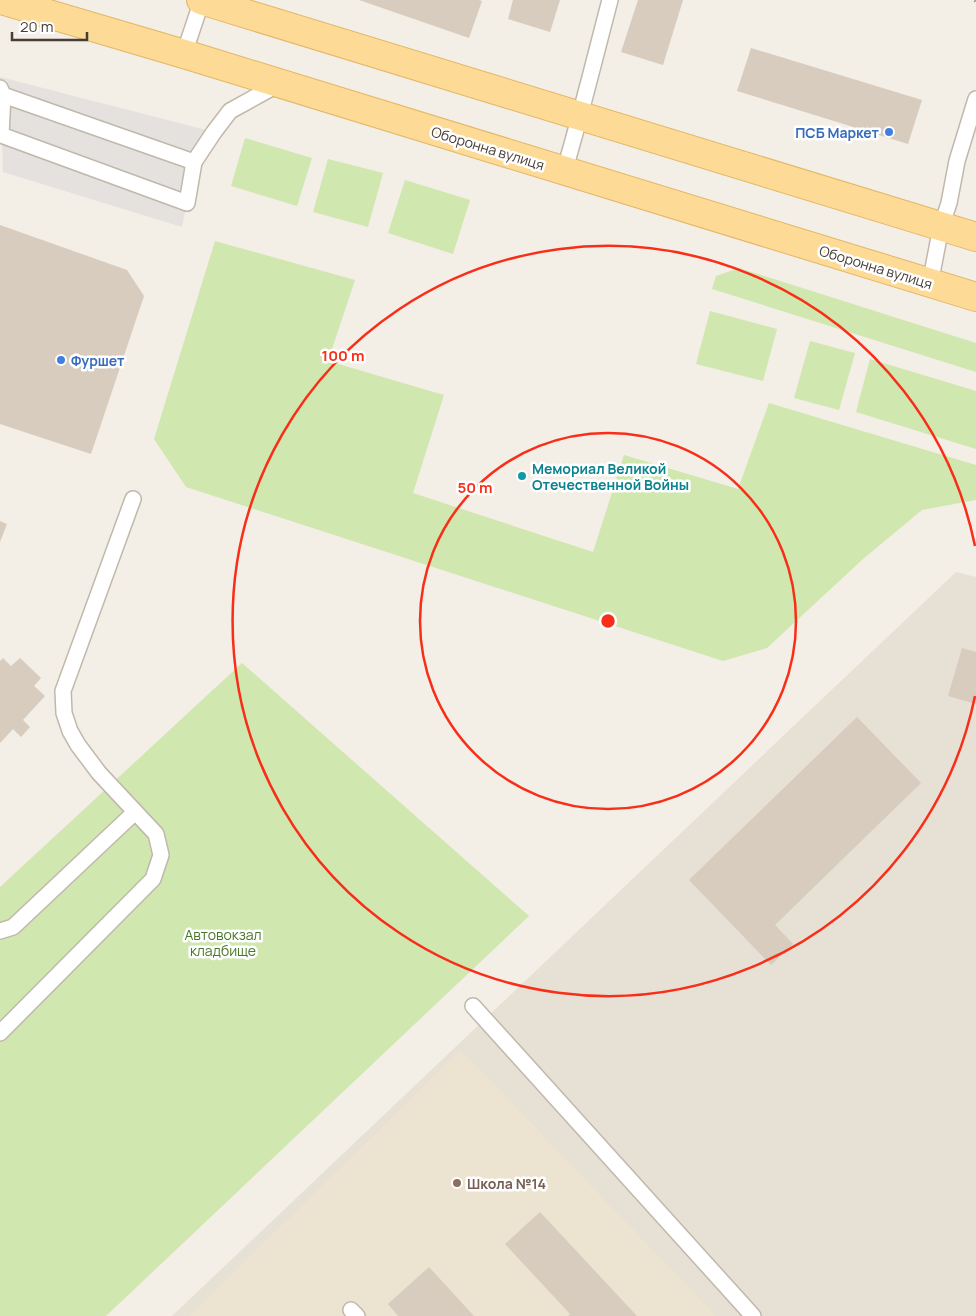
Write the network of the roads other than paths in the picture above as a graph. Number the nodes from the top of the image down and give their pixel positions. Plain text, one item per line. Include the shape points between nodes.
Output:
1 (1, 0) edge
2 (201, 0) edge
3 (610, 0) edge
4 (184, 54) junction
5 (279, 84) junction
6 (1, 91) edge
7 (976, 100) edge
8 (581, 116) junction
9 (194, 162) junction
10 (564, 172) junction
11 (941, 227) junction
12 (976, 237) edge
13 (930, 284) junction
14 (976, 297) edge
15 (133, 499) dead end
16 (136, 812) junction
17 (0, 932) edge
18 (473, 1006) dead end
19 (0, 1033) edge
20 (753, 1316) edge

1 - 4 main road, Оборонна вулиця
2 - 4 lane
2 - 8 main road
3 - 8 lane
4 - 5 main road, Оборонна вулиця
5 - 9 lane via 230,111
5 - 10 main road, Оборонна вулиця
6 - 9 lane
6 - 9 lane via 1,136 187,204
7 - 11 lane
8 - 10 lane
8 - 11 main road
10 - 13 main road, Оборонна вулиця
11 - 12 main road
11 - 13 lane
13 - 14 main road, Оборонна вулиця
15 - 16 lane via 63,691 64,713 78,745
16 - 17 lane via 13,927
16 - 19 lane via 156,834 161,855 153,879
18 - 20 lane

